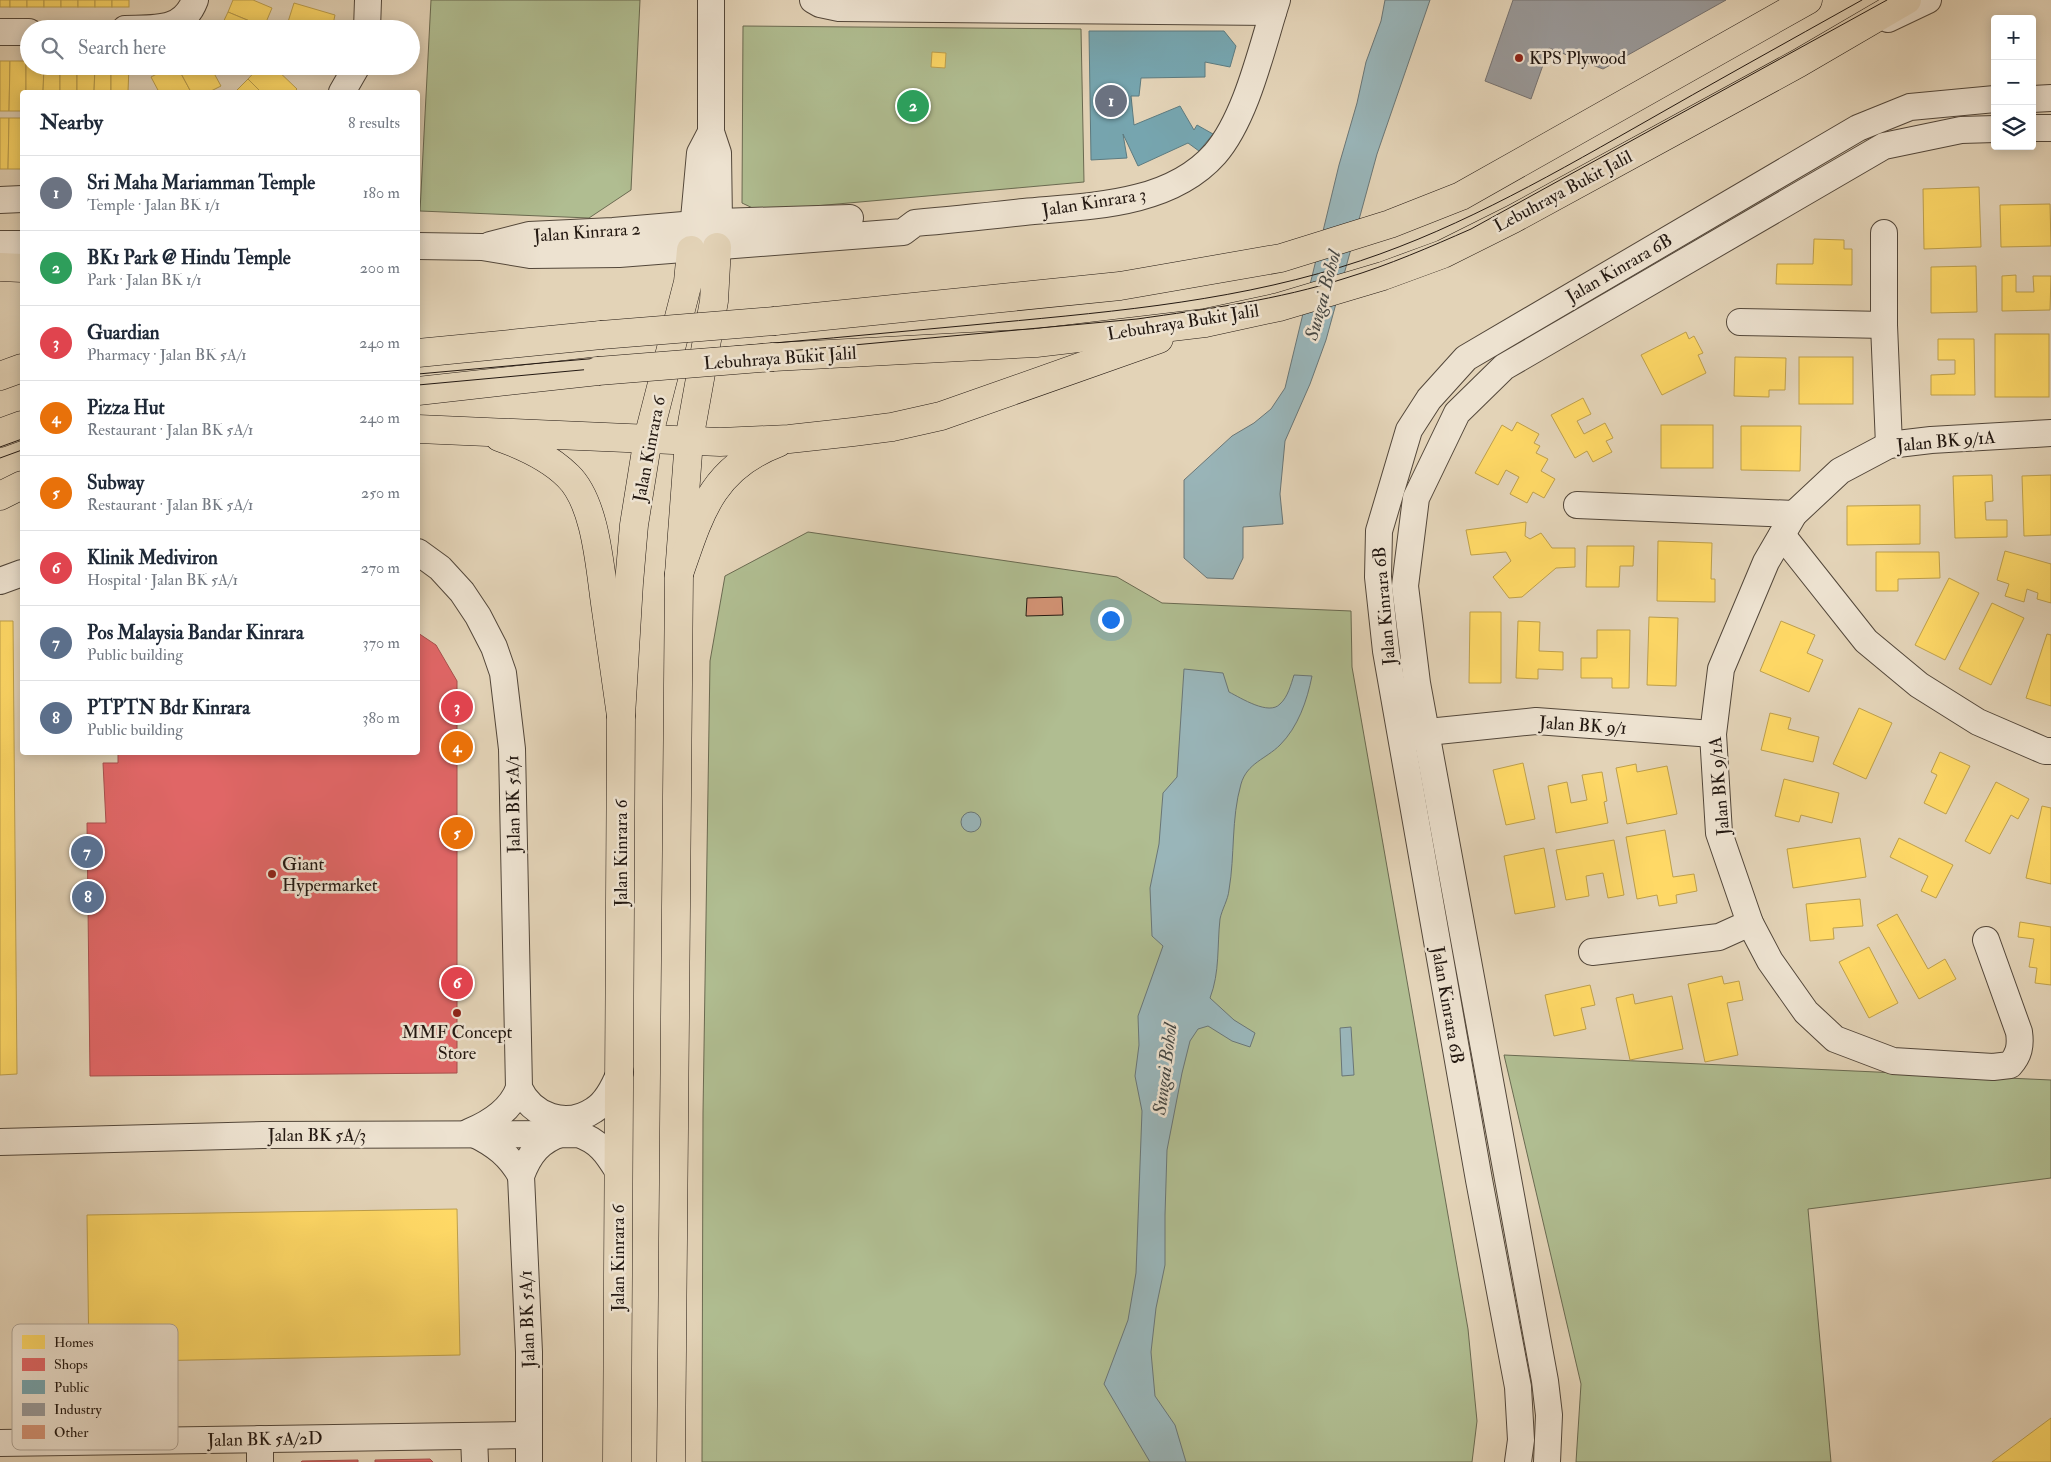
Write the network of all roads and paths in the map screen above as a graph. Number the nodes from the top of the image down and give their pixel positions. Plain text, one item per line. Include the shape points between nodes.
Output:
1 (195, 0) edge
2 (368, 0) edge
3 (711, 0) edge
4 (813, 0) edge
5 (1808, 0) edge
6 (1908, 0) edge
7 (1928, 0) edge
8 (1275, 6) edge
9 (182, 20) edge
10 (368, 20) edge
11 (0, 32) edge
12 (20, 32) edge
13 (1800, 63) junction
14 (351, 75) edge
15 (343, 90) edge
16 (2051, 98) edge
17 (1991, 99) edge
18 (2036, 99) edge
19 (2036, 128) edge
20 (2051, 128) edge
21 (1991, 129) edge
22 (20, 199) edge
23 (0, 200) edge
24 (1884, 233) dead end
25 (705, 236) junction
26 (0, 244) edge
27 (20, 244) edge
28 (420, 246) edge
29 (0, 267) edge
30 (20, 268) edge
31 (1740, 322) dead end
32 (1205, 323) junction
33 (1884, 325) junction
34 (420, 353) edge
35 (20, 369) edge
36 (0, 376) edge
37 (420, 391) edge
38 (20, 412) edge
39 (0, 416) edge
40 (20, 426) edge
41 (420, 429) edge
42 (485, 431) junction
43 (0, 433) edge
44 (2051, 433) edge
45 (648, 438) junction
46 (789, 439) junction
47 (689, 440) junction
48 (1889, 445) junction
49 (20, 471) edge
50 (0, 478) edge
51 (20, 486) edge
52 (0, 496) edge
53 (20, 499) edge
54 (0, 505) edge
55 (1577, 505) dead end
56 (1788, 525) junction
57 (420, 553) edge
58 (20, 573) edge
59 (678, 574) junction
60 (0, 581) edge
61 (621, 716) junction
62 (1413, 734) junction
63 (1713, 734) junction
64 (2051, 751) edge
65 (1750, 923) junction
66 (1986, 940) dead end
67 (1592, 952) dead end
68 (620, 1072) junction
69 (519, 1088) junction
70 (564, 1133) junction
71 (469, 1134) junction
72 (0, 1142) edge
73 (618, 1171) junction
74 (521, 1176) junction
75 (529, 1435) junction
76 (474, 1436) junction
77 (47, 1450) edge
78 (260, 1451) edge
79 (60, 1452) edge
80 (475, 1462) edge
81 (529, 1462) edge
82 (618, 1462) edge
83 (671, 1462) edge
84 (1518, 1462) edge
85 (1547, 1462) edge

1 - 9 street via 191,11
2 - 10 street
3 - 25 street via 711,132 718,153
4 - 8 street via 839,8
5 - 34 main road, Lebuhraya Bukit Jalil, bridge via 1461,196 1390,224 1281,258 1120,286
6 - 13 main road, Lebuhraya Bukit Jalil
7 - 13 street
8 - 25 street, Jalan Kinrara 3 via 1250,85 1229,133 1197,170 1172,186 1108,203 915,223 903,232
11 - 12 street
13 - 32 main road, Lebuhraya Bukit Jalil via 1443,254 1279,307
14 - 15 street
16 - 18 street
17 - 62 street, Jalan Kinrara 6B via 1910,107 1858,128 1466,358 1429,400 1409,430 1379,531 1378,576 1386,651
19 - 20 street
21 - 62 street, Jalan Kinrara 6B via 1961,130 1884,146 1504,368 1457,413 1416,498 1405,586 1416,683
22 - 23 street
24 - 33 street
25 - 28 street, Jalan Kinrara 2 via 619,254 530,255 482,247
25 - 45 main road, Jalan Kinrara 6 via 688,282
25 - 47 main road, Jalan Kinrara 6 via 714,301
26 - 27 street
29 - 30 main road
31 - 33 street
32 - 37 main road, Lebuhraya Bukit Jalil, bridge via 1036,343 773,357 598,371
32 - 46 main road via 941,416 892,427
33 - 48 street
35 - 36 main road
38 - 39 main road
40 - 43 main road
41 - 42 main road
42 - 45 main road
42 - 61 main road via 549,460 570,477 585,502 595,535
44 - 48 street, Jalan BK 9/1A
45 - 47 main road
45 - 61 main road, Jalan Kinrara 6 via 634,525
46 - 47 main road
46 - 59 main road via 746,459 714,490 699,516
47 - 59 main road, Jalan Kinrara 6
48 - 56 street, Jalan BK 9/1A via 1840,471
49 - 50 main road
51 - 52 main road
53 - 54 main road
55 - 56 street
56 - 63 street, Jalan BK 9/1A via 1766,562 1721,669
56 - 64 street via 1866,641 1919,685 1978,722
57 - 69 street, Jalan BK 5A/1 via 440,568 462,592 478,616 504,673 512,749
58 - 60 street
59 - 83 main road, Jalan Kinrara 6
61 - 68 main road, Jalan Kinrara 6
62 - 63 street, Jalan BK 9/1 via 1536,720
62 - 84 street, Jalan Kinrara 6B via 1479,1180 1516,1371 1521,1440
62 - 85 street, Jalan Kinrara 6B via 1545,1381 1550,1415
63 - 65 street, Jalan BK 9/1A via 1719,833
65 - 66 street, Jalan BK 9/1A via 1770,961 1806,1012 1835,1039 1894,1061 1993,1067 2010,1065 2016,1058 2020,1047 2019,1032
65 - 67 street via 1719,937
68 - 69 street via 613,1089 595,1110 574,1119 560,1119 536,1110 524,1099
68 - 73 main road, Jalan Kinrara 6
69 - 71 street via 510,1105
70 - 71 street, Jalan BK 5A/3
70 - 73 street, Jalan BK 5A/3 via 578,1134 598,1143
70 - 74 street, Jalan BK 5A/1 via 535,1149
71 - 72 street, Jalan BK 5A/3
71 - 74 street via 499,1148
73 - 82 main road, Jalan Kinrara 6
74 - 75 street, Jalan BK 5A/1 via 529,1352
75 - 76 street, Jalan BK 5A/2D
75 - 81 street, Jalan BK 5A/1
76 - 78 street, Jalan BK 5A/2D
76 - 80 street
77 - 79 street, Jalan BK 5A/2D
78 - 79 street, Jalan BK 5A/2D

